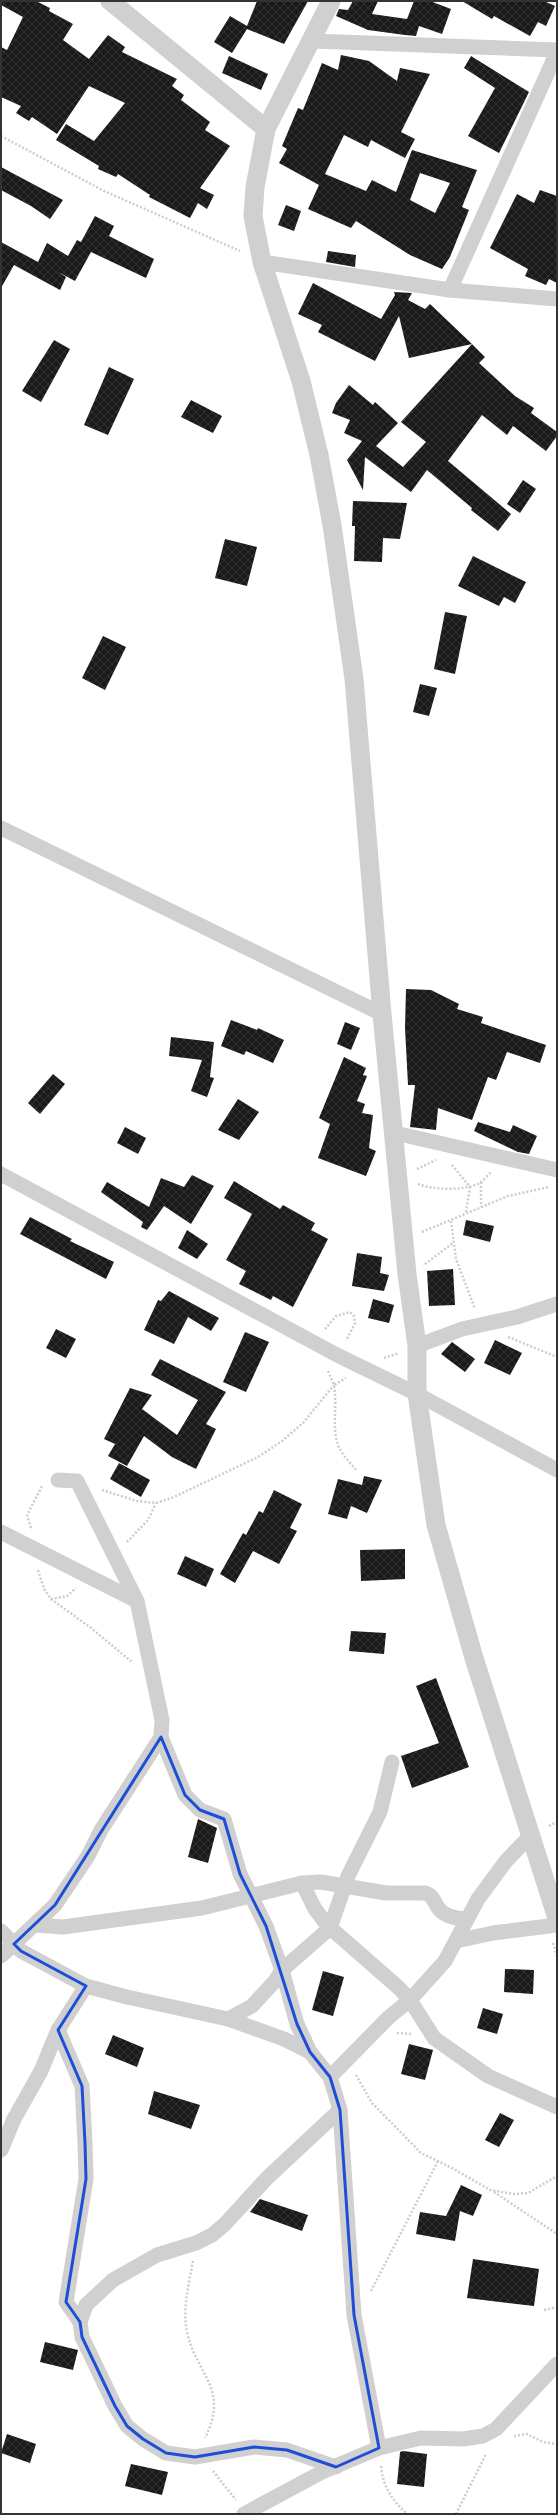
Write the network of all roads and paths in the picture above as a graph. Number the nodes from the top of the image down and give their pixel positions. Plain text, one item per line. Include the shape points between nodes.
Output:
1 (110, 1) edge
2 (331, 1) edge
3 (313, 41) junction
4 (557, 51) edge
5 (266, 129) junction
6 (1, 136) edge
7 (262, 262) junction
8 (450, 290) junction
9 (557, 299) edge
10 (1, 828) edge
11 (382, 1014) junction
12 (395, 1133) junction
13 (434, 1143) junction
14 (445, 1156) junction
15 (505, 1158) junction
16 (557, 1170) edge
17 (1, 1174) edge
18 (399, 1178) junction
19 (481, 1182) junction
20 (553, 1186) dead end
21 (470, 1187) junction
22 (482, 1207) junction
23 (466, 1212) junction
24 (451, 1221) junction
25 (404, 1240) junction
26 (453, 1243) junction
27 (407, 1274) junction
28 (557, 1304) edge
29 (336, 1316) dead end
30 (486, 1323) junction
31 (507, 1336) dead end
32 (417, 1346) junction
33 (337, 1355) junction
34 (557, 1357) edge
35 (417, 1394) junction
36 (557, 1470) edge
37 (357, 1471) dead end
38 (58, 1480) joint
39 (77, 1481) junction
40 (156, 1503) junction
41 (1, 1532) edge
42 (37, 1552) junction
43 (112, 1554) junction
44 (88, 1577) junction
45 (51, 1599) junction
46 (137, 1601) junction
47 (152, 1682) junction
48 (161, 1737) junction
49 (392, 1762) dead end
50 (532, 1834) junction
51 (302, 1883) junction
52 (345, 1886) junction
53 (249, 1895) junction
54 (557, 1918) edge
55 (465, 1919) junction
56 (35, 1925) junction
57 (557, 1925) edge
58 (330, 1928) junction
59 (1, 1931) edge
60 (456, 1942) junction
61 (14, 1944) junction
62 (1, 1956) edge
63 (282, 1970) junction
64 (86, 1986) junction
65 (410, 2000) junction
66 (228, 2018) junction
67 (58, 2030) junction
68 (377, 2030) junction
69 (434, 2038) junction
70 (310, 2052) junction
71 (348, 2059) junction
72 (330, 2077) junction
73 (557, 2107) edge
74 (340, 2110) junction
75 (1, 2150) edge
76 (438, 2161) junction
77 (557, 2176) edge
78 (490, 2190) junction
79 (557, 2234) edge
80 (196, 2243) junction
81 (557, 2308) edge
82 (544, 2310) dead end
83 (354, 2315) junction
84 (80, 2322) junction
85 (557, 2364) edge
86 (511, 2437) dead end
87 (557, 2444) edge
88 (379, 2448) junction
89 (490, 2451) dead end
90 (195, 2457) junction
91 (336, 2467) junction
92 (244, 2514) edge
93 (407, 2514) edge
94 (456, 2514) edge

1 - 5 street
2 - 3 street
3 - 4 street
3 - 5 street
4 - 8 street
5 - 7 street via 254,187 253,216
6 - 7 path via 104,191
7 - 8 street
7 - 11 street via 300,381 319,455 332,525 354,679
8 - 9 street
10 - 11 street
11 - 12 street
12 - 13 street
12 - 18 street
13 - 14 path
13 - 15 street
14 - 18 path
14 - 21 path
15 - 16 street
15 - 19 path
17 - 33 street
18 - 21 path via 428,1188
18 - 25 street
19 - 21 path
19 - 22 path
20 - 22 path via 508,1196
21 - 23 path
22 - 23 path
23 - 24 path
24 - 25 path
24 - 26 path
25 - 27 street
26 - 27 path
26 - 30 path via 476,1311
27 - 32 street
28 - 30 street via 517,1317
29 - 33 path via 350,1312 355,1323
30 - 32 street
31 - 34 path
32 - 35 street
33 - 35 street
35 - 36 street
35 - 50 street via 436,1525 474,1658
37 - 40 path via 340,1451 336,1440 337,1401 334,1385 303,1423 258,1457
38 - 39 street
38 - 42 path via 41,1486 27,1515
39 - 40 path via 137,1501
39 - 43 street
40 - 43 path via 139,1531
41 - 42 street
42 - 44 street
42 - 45 path via 38,1569 44,1589
43 - 46 street
44 - 45 path via 67,1596
44 - 46 street
45 - 47 path via 102,1637
46 - 47 street
47 - 48 street via 162,1720
48 - 53 street via 185,1795 200,1810 224,1819
48 - 56 street via 105,1824 88,1856 54,1905
49 - 52 street via 380,1812
50 - 54 street
50 - 55 street via 506,1861
51 - 52 street via 321,1882
51 - 53 street
51 - 58 street via 315,1909
52 - 55 street via 368,1892 429,1894 442,1912
52 - 58 street
53 - 56 street via 196,1908 63,1927
53 - 63 street via 266,1926
55 - 60 street
56 - 61 street via 28,1928
57 - 60 street via 494,1933
58 - 63 street
58 - 65 street via 379,1969
59 - 61 street
60 - 65 street via 445,1961
61 - 62 street
61 - 64 street via 21,1951
63 - 66 street via 276,1981 252,2006
63 - 70 street via 297,2024
64 - 66 street
64 - 67 street
65 - 68 street
65 - 69 street
66 - 70 street via 284,2039
67 - 75 street
67 - 84 street via 82,2086 86,2179 66,2302
68 - 69 path
68 - 71 street
69 - 73 street via 488,2076
70 - 72 street
71 - 72 street
71 - 76 path via 372,2103 421,2153
72 - 74 street
74 - 80 street via 267,2178 225,2224 212,2235
74 - 83 street
76 - 78 path
76 - 83 path via 406,2220 376,2284
77 - 78 path via 528,2193 514,2194
78 - 79 path
80 - 84 street via 157,2255 113,2280 86,2305
80 - 90 path via 186,2304 187,2332 210,2382 214,2404 211,2426
81 - 82 path
83 - 88 street
84 - 90 street via 82,2337 127,2426 166,2453
85 - 88 street via 496,2429 483,2436 463,2439 421,2438
86 - 87 path via 527,2434 543,2442
88 - 91 street
88 - 93 path via 382,2479 390,2498
89 - 94 path via 485,2455
90 - 91 street via 254,2447 287,2450
90 - 92 path via 216,2474
91 - 92 street

